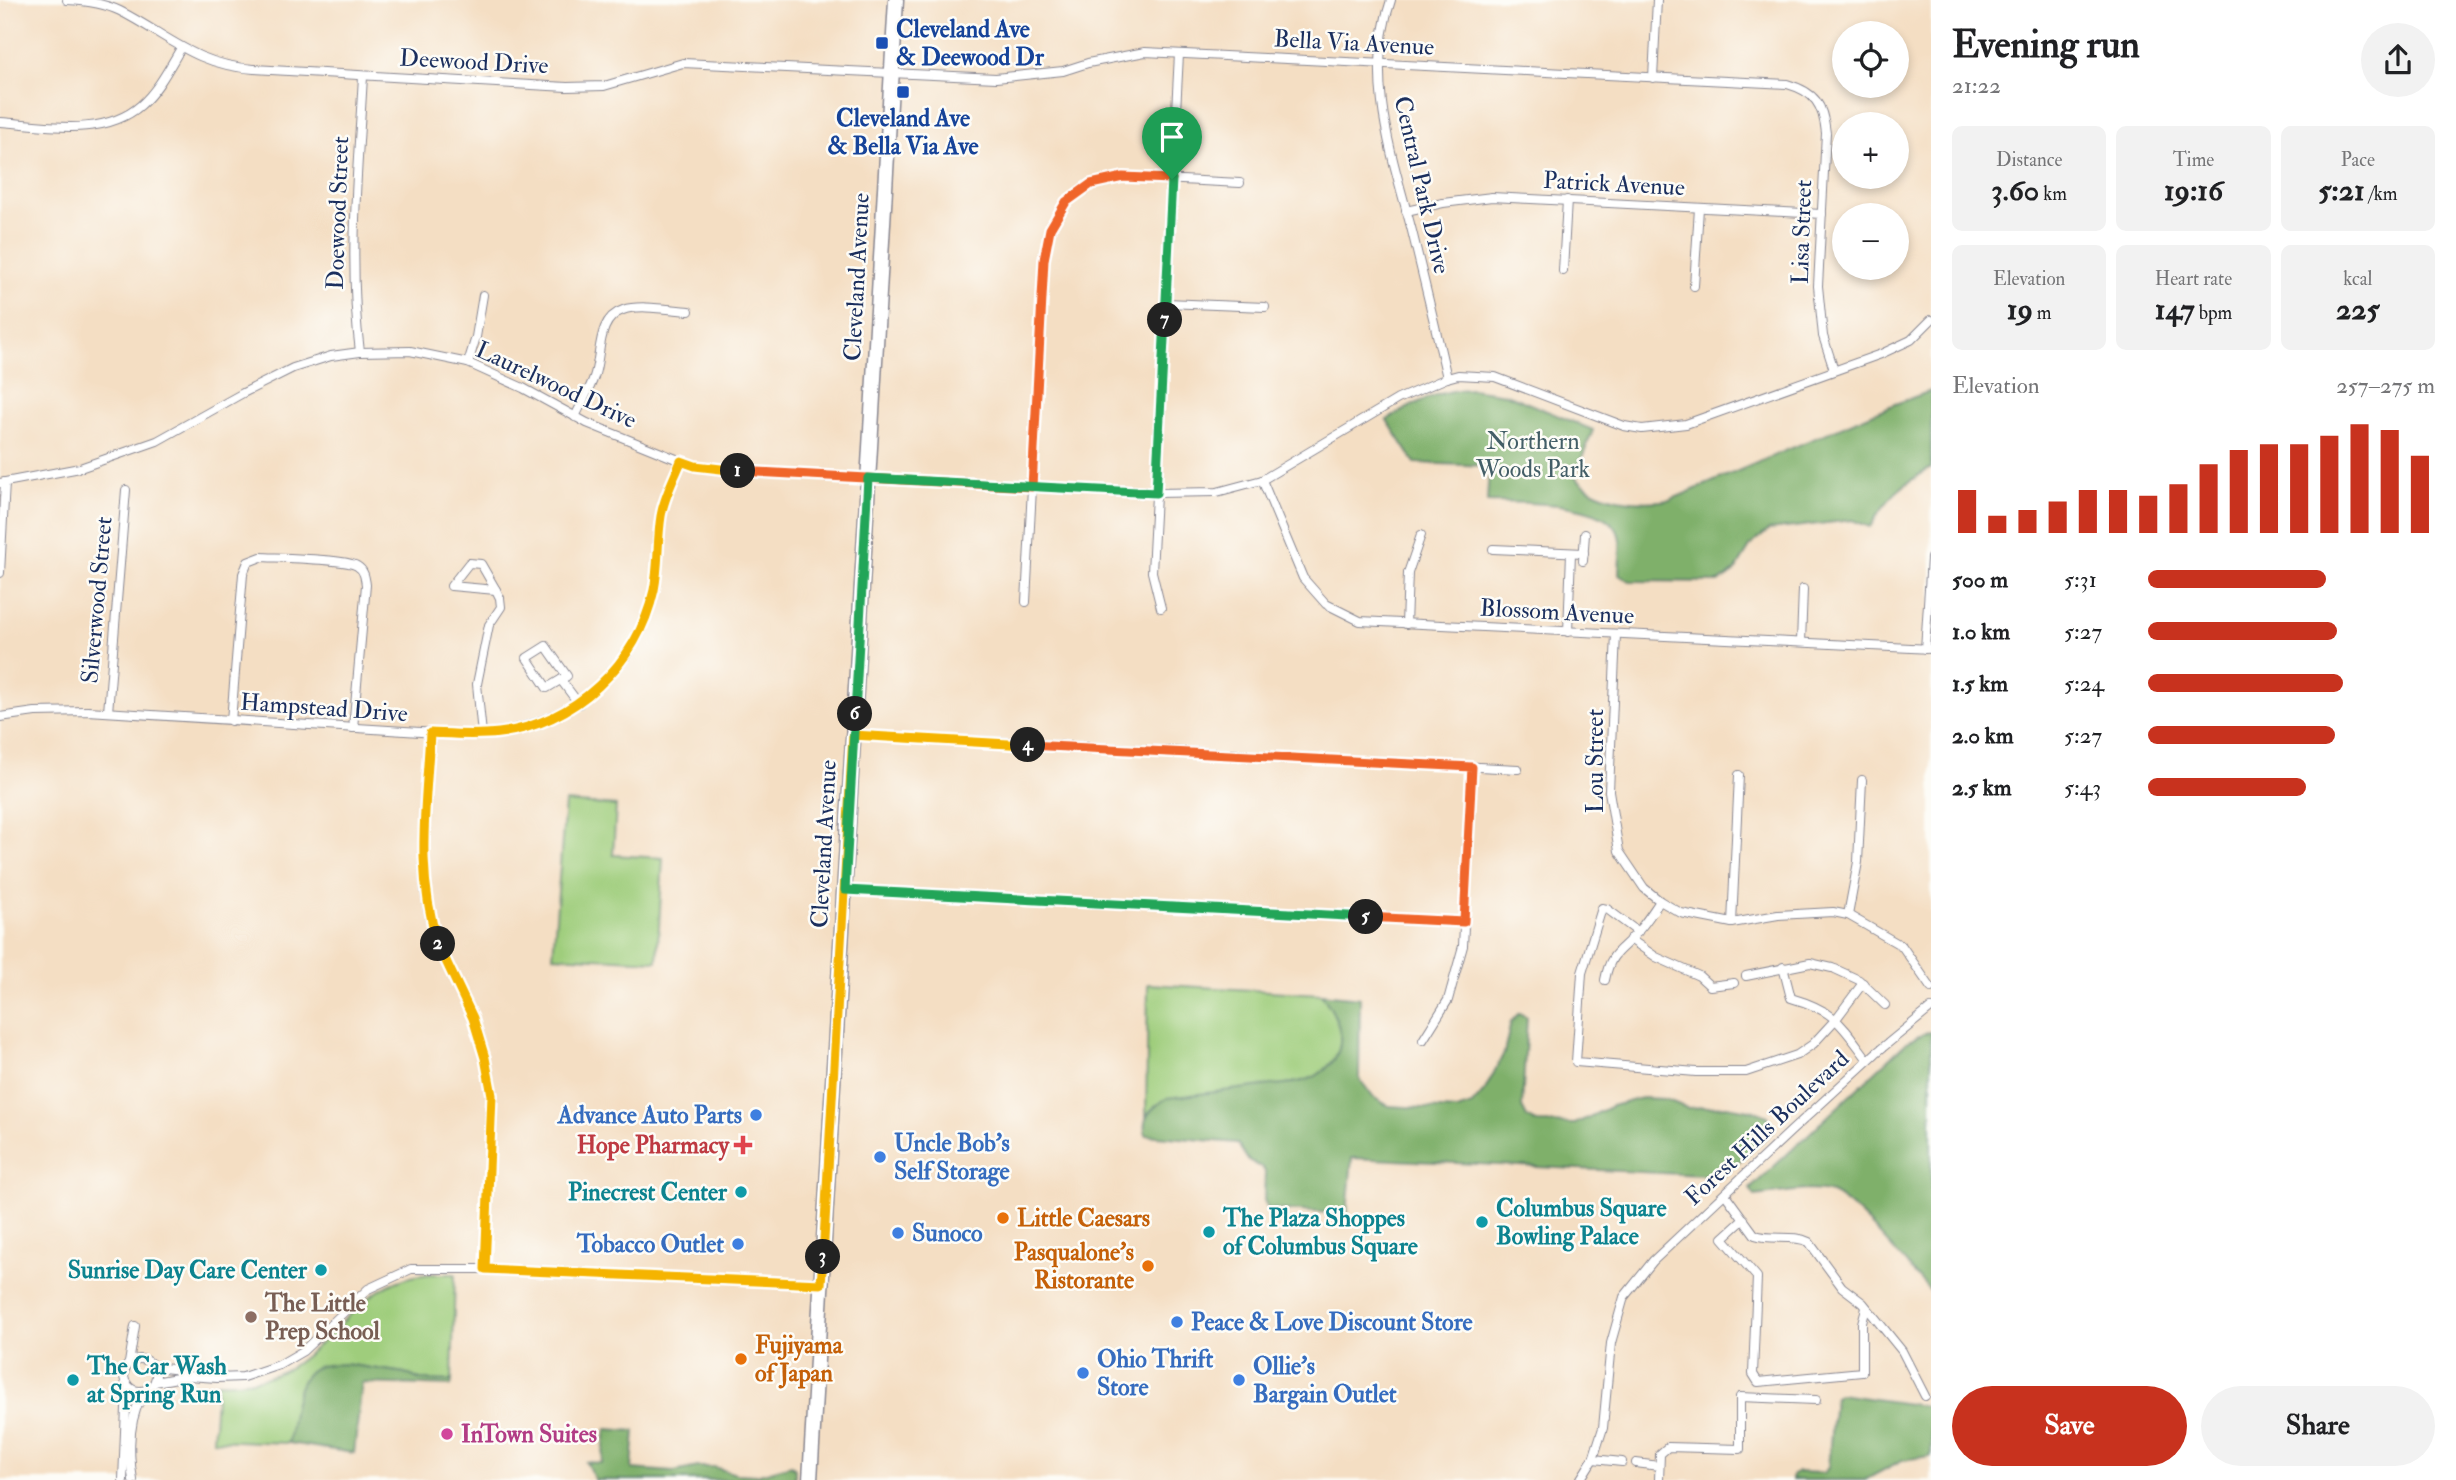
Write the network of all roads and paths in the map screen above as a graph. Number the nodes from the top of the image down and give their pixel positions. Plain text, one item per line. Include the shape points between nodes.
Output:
1 (67, 0) edge
2 (896, 0) edge
3 (1391, 0) edge
4 (1657, 0) edge
5 (181, 48) junction
6 (1179, 54) junction
7 (1380, 64) junction
8 (892, 73) junction
9 (363, 76) junction
10 (1653, 78) junction
11 (1814, 97) joint
12 (0, 122) edge
13 (1172, 179) junction
14 (1240, 183) dead end
15 (1567, 200) junction
16 (1699, 208) junction
17 (1406, 211) junction
18 (1822, 214) junction
19 (1563, 271) dead end
20 (1694, 286) dead end
21 (483, 296) dead end
22 (1166, 303) junction
23 (1265, 307) dead end
24 (689, 310) dead end
25 (1931, 320) edge
26 (360, 352) junction
27 (468, 363) junction
28 (1834, 370) junction
29 (1447, 378) junction
30 (575, 417) junction
31 (681, 461) junction
32 (868, 478) junction
33 (1262, 480) junction
34 (3, 483) edge
35 (1032, 487) junction
36 (126, 490) dead end
37 (1156, 493) junction
38 (1585, 534) dead end
39 (1421, 536) dead end
40 (1493, 550) dead end
41 (1571, 552) junction
42 (1931, 558) edge
43 (0, 573) edge
44 (1804, 589) dead end
45 (496, 590) junction
46 (1026, 602) dead end
47 (1161, 608) dead end
48 (1406, 624) junction
49 (1568, 632) junction
50 (1616, 634) junction
51 (1801, 642) junction
52 (1928, 649) edge
53 (561, 680) junction
54 (579, 704) junction
55 (108, 712) junction
56 (0, 717) edge
57 (231, 721) junction
58 (353, 728) junction
59 (430, 733) junction
60 (482, 734) junction
61 (853, 735) junction
62 (1472, 767) junction
63 (1518, 769) dead end
64 (1739, 775) dead end
65 (1862, 780) dead end
66 (845, 890) junction
67 (1660, 901) junction
68 (1848, 915) junction
69 (1464, 922) junction
70 (1732, 923) junction
71 (1638, 932) junction
72 (1630, 939) junction
73 (1783, 967) junction
74 (1746, 976) dead end
75 (1605, 981) dead end
76 (1734, 983) dead end
77 (1863, 983) junction
78 (1931, 988) edge
79 (1885, 1005) dead end
80 (1931, 1008) edge
81 (1836, 1019) junction
82 (1423, 1040) dead end
83 (1868, 1060) junction
84 (1724, 1194) junction
85 (1744, 1219) junction
86 (485, 1269) junction
87 (821, 1284) junction
88 (1866, 1308) junction
89 (135, 1326) dead end
90 (133, 1340) junction
91 (143, 1359) junction
92 (129, 1363) junction
93 (155, 1367) junction
94 (188, 1376) junction
95 (155, 1382) junction
96 (127, 1384) junction
97 (147, 1389) junction
98 (1925, 1396) dead end
99 (1816, 1400) dead end
100 (1593, 1459) junction
101 (1622, 1462) dead end
102 (1636, 1463) dead end
103 (1659, 1466) junction
104 (123, 1480) edge
105 (133, 1480) edge
106 (810, 1480) edge
107 (1580, 1480) edge
108 (1659, 1480) edge

1 - 5 street, Deewood Drive via 119,10
2 - 8 main road, Cleveland Avenue
3 - 7 street, Central Park Drive
4 - 10 street
5 - 9 street, Deewood Drive via 233,67
5 - 12 street via 153,92 130,114 116,120 80,127
6 - 7 street, Bella Via Avenue
6 - 8 street, Bella Via Avenue via 1145,52 1063,71 996,78
6 - 13 street
7 - 10 street, Bella Via Avenue
7 - 17 street, Central Park Drive via 1388,147
8 - 9 street, Deewood Drive via 683,63 587,87
8 - 32 main road, Cleveland Avenue
9 - 26 street, Doewood Street via 353,264
10 - 11 street, Bella Via Avenue via 1787,84
11 - 18 street, Lisa Street via 1824,114 1826,133
13 - 14 street
13 - 22 street
13 - 35 street via 1123,177 1091,184 1066,202 1050,229 1044,260
15 - 16 street, Patrick Avenue
15 - 17 street, Patrick Avenue via 1492,197
15 - 19 street
16 - 18 street, Patrick Avenue
16 - 20 street
17 - 29 street, Central Park Drive
18 - 28 street, Lisa Street via 1818,286 1823,336
21 - 27 street
22 - 23 street
22 - 37 street
24 - 30 street via 634,308 613,316 605,326 594,376
25 - 28 street, Laurelwood Drive via 1911,340
26 - 27 street, Laurelwood Drive via 410,351
26 - 34 street, Laurelwood Drive via 293,368 157,441 80,468
27 - 30 street, Laurelwood Drive
28 - 29 street, Laurelwood Drive via 1686,424 1642,429 1609,422 1495,377 1469,374
29 - 33 street, Laurelwood Drive via 1398,399
30 - 31 street, Laurelwood Drive
31 - 32 street, Laurelwood Drive via 741,472
31 - 54 street, Hampstead Drive via 663,508 653,593 640,630 623,661
32 - 35 street, Laurelwood Drive
32 - 61 main road, Cleveland Avenue
33 - 37 street, Laurelwood Drive via 1217,492
33 - 48 street, Blossom Avenue via 1303,578 1326,604 1360,621
34 - 43 street
35 - 37 street, Laurelwood Drive
35 - 46 street
36 - 55 street, Silverwood Street
37 - 47 street via 1152,572
38 - 41 street via 1584,557
39 - 48 street via 1408,573
40 - 41 street
41 - 49 street
42 - 52 street
44 - 51 street
45 - 45 street via 481,564 469,563 451,586
45 - 60 street via 502,603 489,625 477,684
48 - 49 street, Blossom Avenue
49 - 50 street, Blossom Avenue
50 - 51 street, Blossom Avenue
50 - 67 street, Lou Street via 1609,791 1619,851 1644,888
51 - 52 street, Blossom Avenue
53 - 53 street via 547,688 527,658 546,646 567,676
53 - 54 street
54 - 60 street, Hampstead Drive via 527,726
55 - 56 street, Hampstead Drive
55 - 57 street, Hampstead Drive
57 - 58 street, Hampstead Drive
57 - 58 street via 243,574 248,562 261,557 348,563 362,570 366,585
58 - 59 street, Hampstead Drive
59 - 60 street, Hampstead Drive
59 - 86 street via 423,833 427,903 439,946 473,1018 492,1095
61 - 62 street
61 - 66 main road, Cleveland Avenue
62 - 63 street
62 - 69 street
64 - 70 street
65 - 68 street
66 - 69 street
66 - 87 main road, Cleveland Avenue
67 - 70 street, Lou Street via 1681,913
67 - 71 street
68 - 70 street, Lou Street via 1792,914
68 - 78 street, Lou Street via 1902,946
69 - 82 street via 1463,946 1448,1000
71 - 72 street
71 - 81 street via 1602,908 1581,973 1576,1062 1746,1072 1797,1055
72 - 75 street via 1609,962
72 - 76 street via 1710,986
73 - 74 street
73 - 77 street via 1810,963
73 - 81 street via 1791,998 1817,1005
77 - 79 street
77 - 81 street
80 - 83 street, Forest Hills Boulevard
81 - 83 street
83 - 84 street, Forest Hills Boulevard
84 - 85 street
84 - 100 street, Forest Hills Boulevard via 1653,1261 1624,1297 1611,1343 1603,1428
85 - 88 street via 1755,1235 1763,1238 1805,1240 1842,1287
85 - 88 street via 1723,1238 1757,1277 1755,1378 1763,1383 1862,1372
86 - 87 street
86 - 94 street via 411,1269 368,1289 303,1350 279,1365 243,1377
87 - 106 main road, Cleveland Avenue
88 - 98 street via 1902,1351
89 - 90 street
90 - 91 street
90 - 92 street
91 - 92 street
91 - 93 street
92 - 96 street
93 - 94 street via 181,1370
93 - 95 street
94 - 95 street
95 - 97 street
96 - 97 street via 136,1390
96 - 104 street
97 - 105 street via 135,1408
99 - 103 street via 1740,1397 1740,1449 1668,1447 1660,1454
100 - 101 street
100 - 107 street, Forest Hills Boulevard
102 - 103 street
103 - 108 street

